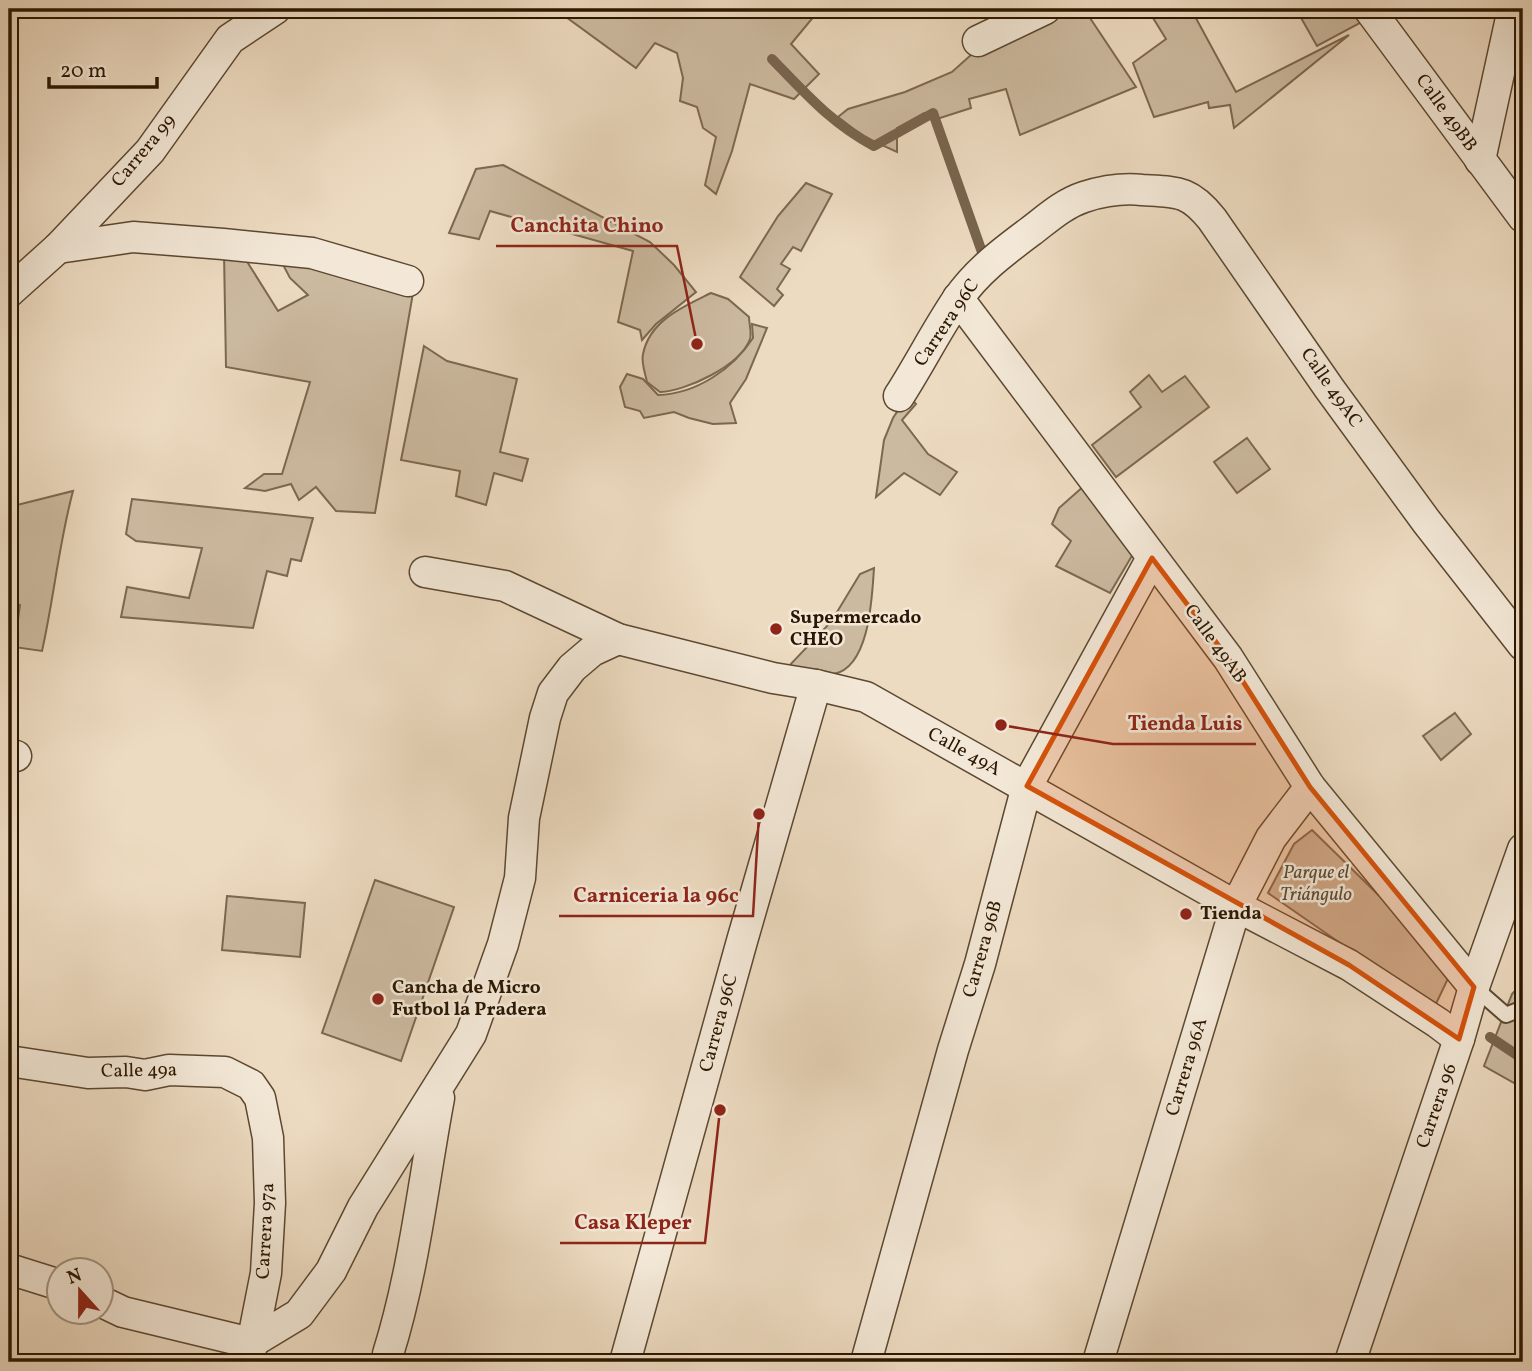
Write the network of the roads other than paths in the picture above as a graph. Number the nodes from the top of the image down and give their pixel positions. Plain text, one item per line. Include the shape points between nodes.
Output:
1 (275, 9) edge
2 (1045, 9) edge
3 (1370, 9) edge
4 (1513, 9) edge
5 (978, 41) dead end
6 (1514, 42) edge
7 (1480, 160) junction
8 (1107, 191) joint
9 (1523, 218) edge
10 (58, 248) junction
11 (408, 281) dead end
12 (9, 292) edge
13 (958, 299) junction
14 (899, 396) dead end
15 (1152, 558) junction
16 (425, 572) dead end
17 (618, 639) junction
18 (1523, 645) edge
19 (816, 685) junction
20 (1027, 786) junction
21 (1310, 786) junction
22 (1523, 849) edge
23 (1236, 906) junction
24 (1474, 987) junction
25 (1523, 1008) edge
26 (1459, 1039) junction
27 (9, 1061) edge
28 (441, 1084) junction
29 (260, 1098) joint
30 (9, 1269) edge
31 (46, 1281) edge
32 (116, 1309) edge
33 (250, 1353) edge
34 (388, 1354) dead end
35 (625, 1362) edge
36 (866, 1362) edge
37 (1098, 1362) edge
38 (1350, 1362) edge

1 - 10 street, Carrera 99 via 230,39 149,151
2 - 5 street
3 - 7 street, Calle 49BB
4 - 6 street
6 - 7 street
7 - 9 street, Calle 49BB
8 - 13 street, Carrera 96C via 1061,207 990,261
8 - 18 street, Calle 49AC via 1180,192 1200,204 1426,521
10 - 11 street via 133,237 223,244 312,253
10 - 12 street, Carrera 99
13 - 14 street, Carrera 96C
13 - 15 street, Calle 49AB
15 - 20 street, Carrera 96B
15 - 21 street, Calle 49AB via 1227,658
16 - 17 street, Calle 49A via 505,586
17 - 19 street, Calle 49A
17 - 28 street via 592,651 553,693 524,818 520,878 503,944 471,1034
19 - 20 street, Calle 49A via 866,697
19 - 35 street, Carrera 96C
20 - 23 street, Calle 49A
20 - 36 street, Carrera 96B
21 - 23 street, Carrera 96A via 1271,838
21 - 24 street, Calle 49AB
22 - 24 street, Carrera 96
23 - 26 street, Calle 49A via 1349,965
23 - 37 street, Carrera 96A
24 - 25 lane via 1506,1015
24 - 26 street, Carrera 96
26 - 38 street, Carrera 96
27 - 29 street, Calle 49a via 88,1073 225,1072 251,1085
28 - 33 street via 363,1207 331,1271 299,1314
28 - 34 street via 411,1268
29 - 33 street, Carrera 97a via 268,1138 270,1203 266,1273
30 - 31 street
32 - 33 street

